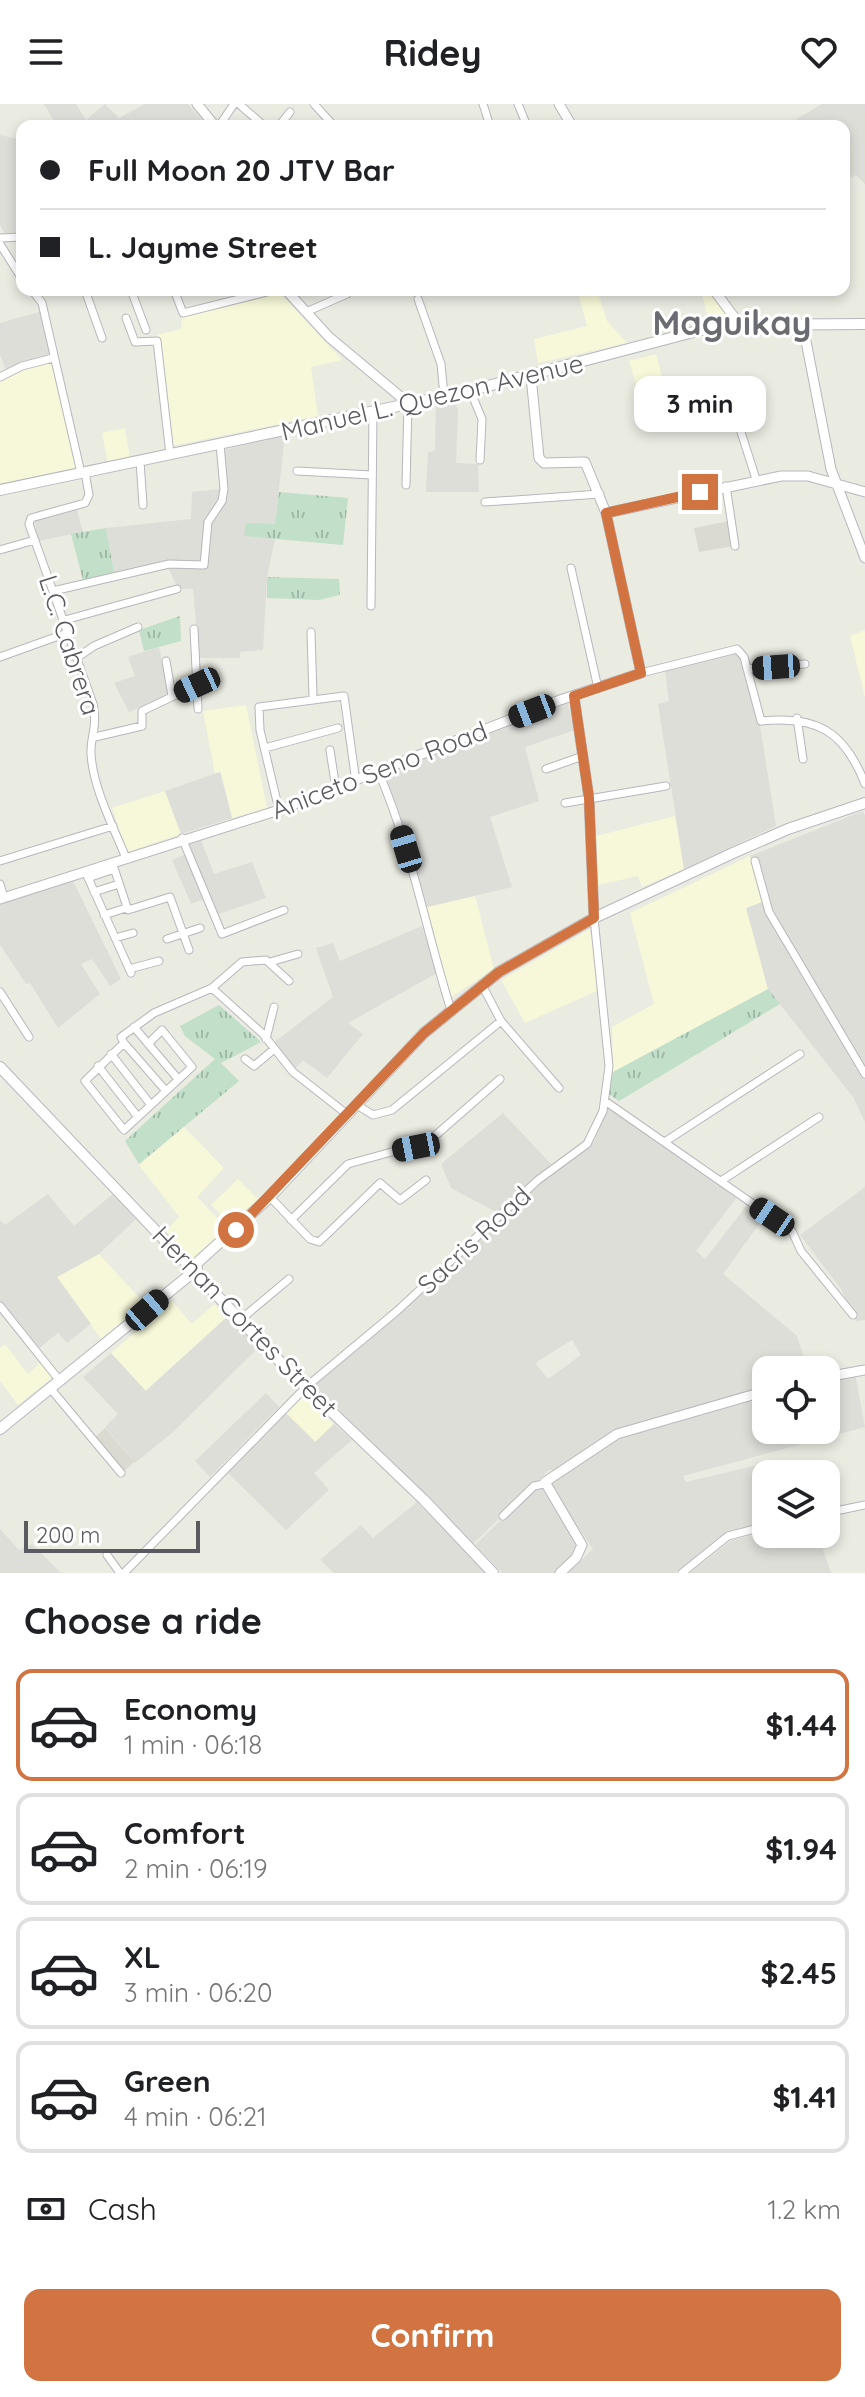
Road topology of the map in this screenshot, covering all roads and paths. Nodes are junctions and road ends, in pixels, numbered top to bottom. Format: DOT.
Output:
graph roads {
  1 [pos="197,104"];
  2 [pos="236,104"];
  3 [pos="314,104"];
  4 [pos="290,112"];
  5 [pos="212,120"];
  6 [pos="222,120"];
  7 [pos="256,120"];
  8 [pos="284,120"];
  9 [pos="329,120"];
  10 [pos="0,244"];
  11 [pos="16,269"];
  12 [pos="37,296"];
  13 [pos="87,296"];
  14 [pos="133,296"];
  15 [pos="176,296"];
  16 [pos="251,296"];
  17 [pos="291,296"];
  18 [pos="342,296"];
  19 [pos="718,296"];
  20 [pos="418,299"];
  21 [pos="306,312"];
  22 [pos="126,318"];
  23 [pos="865,324"];
  24 [pos="740,325"];
  25 [pos="803,326"];
  26 [pos="146,330"];
  27 [pos="102,338"];
  28 [pos="53,358"];
  29 [pos="531,376"];
  30 [pos="0,377"];
  31 [pos="470,390"];
  32 [pos="444,396"];
  33 [pos="408,403"];
  34 [pos="373,411"];
  35 [pos="740,429"];
  36 [pos="220,444"];
  37 [pos="170,454"];
  38 [pos="480,460"];
  39 [pos="140,461"];
  40 [pos="297,471"];
  41 [pos="83,473"];
  42 [pos="372,475"];
  43 [pos="756,479"];
  44 [pos="836,484"];
  45 [pos="406,485"];
  46 [pos="726,486"];
  47 [pos="0,490"];
  48 [pos="865,492"];
  49 [pos="600,494"];
  50 [pos="485,502"];
  51 [pos="143,505"];
  52 [pos="606,513"];
  53 [pos="35,540"];
  54 [pos="735,546"];
  55 [pos="0,550"];
  56 [pos="865,558"];
  57 [pos="571,568"];
  58 [pos="177,589"];
  59 [pos="53,591"];
  60 [pos="371,606"];
  61 [pos="65,620"];
  62 [pos="138,627"];
  63 [pos="194,629"];
  64 [pos="70,632"];
  65 [pos="311,632"];
  66 [pos="0,657"];
  67 [pos="78,657"];
  68 [pos="166,661"];
  69 [pos="805,664"];
  70 [pos="747,669"];
  71 [pos="641,673"];
  72 [pos="197,685"];
  73 [pos="598,688"];
  74 [pos="172,696"];
  75 [pos="574,696"];
  76 [pos="313,697"];
  77 [pos="198,709"];
  78 [pos="797,718"];
  79 [pos="338,728"];
  80 [pos="95,737"];
  81 [pos="265,748"];
  82 [pos="330,750"];
  83 [pos="583,756"];
  84 [pos="803,759"];
  85 [pos="546,769"];
  86 [pos="379,773"];
  87 [pos="356,782"];
  88 [pos="865,784"];
  89 [pos="666,786"];
  90 [pos="336,789"];
  91 [pos="589,798"];
  92 [pos="565,803"];
  93 [pos="865,803"];
  94 [pos="279,810"];
  95 [pos="113,826"];
  96 [pos="182,838"];
  97 [pos="126,858"];
  98 [pos="0,861"];
  99 [pos="755,861"];
  100 [pos="113,866"];
  101 [pos="86,874"];
  102 [pos="0,884"];
  103 [pos="119,884"];
  104 [pos="94,892"];
  105 [pos="2,899"];
  106 [pos="126,908"];
  107 [pos="284,910"];
  108 [pos="104,915"];
  109 [pos="594,918"];
  110 [pos="200,928"];
  111 [pos="133,933"];
  112 [pos="183,934"];
  113 [pos="115,938"];
  114 [pos="167,939"];
  115 [pos="189,950"];
  116 [pos="298,954"];
  117 [pos="159,961"];
  118 [pos="270,962"];
  119 [pos="289,981"];
  120 [pos="482,985"];
  121 [pos="212,988"];
  122 [pos="0,992"];
  123 [pos="274,1007"];
  124 [pos="451,1010"];
  125 [pos="501,1021"];
  126 [pos="134,1027"];
  127 [pos="29,1037"];
  128 [pos="266,1039"];
  129 [pos="124,1043"];
  130 [pos="148,1044"];
  131 [pos="273,1050"];
  132 [pos="111,1054"];
  133 [pos="800,1054"];
  134 [pos="245,1059"];
  135 [pos="98,1066"];
  136 [pos="1,1069"];
  137 [pos="865,1074"];
  138 [pos="178,1079"];
  139 [pos="500,1079"];
  140 [pos="559,1088"];
  141 [pos="166,1091"];
  142 [pos="605,1101"];
  143 [pos="151,1105"];
  144 [pos="357,1105"];
  145 [pos="348,1115"];
  146 [pos="138,1117"];
  147 [pos="819,1117"];
  148 [pos="666,1141"];
  149 [pos="426,1180"];
  150 [pos="721,1181"];
  151 [pos="270,1197"];
  152 [pos="291,1220"];
  153 [pos="193,1271"];
  154 [pos="289,1279"];
  155 [pos="0,1306"];
  156 [pos="853,1315"];
  157 [pos="240,1320"];
  158 [pos="865,1370"];
  159 [pos="840,1374"];
  160 [pos="60,1381"];
  161 [pos="306,1387"];
  162 [pos="50,1388"];
  163 [pos="752,1395"];
  164 [pos="0,1429"];
  165 [pos="121,1473"];
  166 [pos="544,1484"];
  167 [pos="865,1505"];
  168 [pos="840,1510"];
  169 [pos="503,1516"];
  170 [pos="752,1530"];
  171 [pos="107,1555"];
  172 [pos="127,1572"];
  173 [pos="493,1573"];
  174 [pos="560,1573"];
  175 [pos="682,1573"];
  1 -- 5 [label="street"];
  2 -- 6 [label="street"];
  2 -- 7 [label="street"];
  3 -- 9 [label="street"];
  4 -- 8 [label="street"];
  10 -- 11 [label="street"];
  12 -- 28 [label="street"];
  13 -- 27 [label="street"];
  14 -- 26 [label="street"];
  15 -- 16 [label="street"];
  17 -- 21 [label="street"];
  18 -- 21 [label="street"];
  19 -- 24 [label="street"];
  20 -- 32 [label="street"];
  21 -- 33 [label="street"];
  22 -- 37 [label="street"];
  23 -- 25 [label="main road, Manuel L. Quezon Avenue"];
  24 -- 25 [label="main road, Manuel L. Quezon Avenue"];
  24 -- 29 [label="main road, Manuel L. Quezon Avenue"];
  25 -- 44 [label="street"];
  28 -- 30 [label="street"];
  28 -- 41 [label="street"];
  29 -- 31 [label="main road, Manuel L. Quezon Avenue"];
  29 -- 49 [label="street"];
  31 -- 32 [label="main road, Manuel L. Quezon Avenue"];
  31 -- 38 [label="street"];
  32 -- 33 [label="main road, Manuel L. Quezon Avenue"];
  33 -- 34 [label="main road, Manuel L. Quezon Avenue"];
  33 -- 45 [label="street"];
  34 -- 36 [label="main road, Manuel L. Quezon Avenue"];
  34 -- 42 [label="street"];
  35 -- 43 [label="street"];
  36 -- 37 [label="main road, Manuel L. Quezon Avenue"];
  36 -- 59 [label="street"];
  37 -- 39 [label="main road, Manuel L. Quezon Avenue"];
  39 -- 41 [label="main road, Manuel L. Quezon Avenue"];
  39 -- 51 [label="street"];
  40 -- 42 [label="street"];
  41 -- 47 [label="main road, Manuel L. Quezon Avenue"];
  41 -- 53 [label="street, L.C. Cabrera"];
  42 -- 60 [label="street"];
  43 -- 44 [label="street"];
  43 -- 46 [label="street"];
  44 -- 48 [label="street"];
  44 -- 56 [label="street"];
  46 -- 52 [label="street"];
  46 -- 54 [label="street"];
  49 -- 50 [label="street"];
  49 -- 52 [label="street"];
  52 -- 71 [label="street"];
  53 -- 55 [label="street"];
  53 -- 59 [label="street, L.C. Cabrera"];
  57 -- 73 [label="street"];
  58 -- 61 [label="street"];
  59 -- 61 [label="street, L.C. Cabrera"];
  61 -- 64 [label="street, L.C. Cabrera"];
  62 -- 67 [label="street"];
  63 -- 72 [label="street"];
  64 -- 66 [label="street"];
  64 -- 67 [label="street, L.C. Cabrera"];
  65 -- 76 [label="street"];
  67 -- 80 [label="street, L.C. Cabrera"];
  68 -- 74 [label="street"];
  69 -- 70 [label="street"];
  70 -- 71 [label="street, Aniceto Seno Road"];
  70 -- 78 [label="street"];
  71 -- 73 [label="street, Aniceto Seno Road"];
  72 -- 74 [label="street"];
  72 -- 77 [label="street"];
  73 -- 75 [label="street, Aniceto Seno Road"];
  74 -- 80 [label="street"];
  75 -- 83 [label="street"];
  75 -- 86 [label="street, Aniceto Seno Road"];
  76 -- 81 [label="street"];
  76 -- 87 [label="street"];
  78 -- 84 [label="street"];
  78 -- 88 [label="street"];
  79 -- 81 [label="street"];
  80 -- 95 [label="street, L.C. Cabrera"];
  81 -- 94 [label="street"];
  82 -- 90 [label="street"];
  83 -- 85 [label="street"];
  83 -- 91 [label="street"];
  86 -- 87 [label="street, Aniceto Seno Road"];
  86 -- 124 [label="street"];
  87 -- 90 [label="street, Aniceto Seno Road"];
  89 -- 91 [label="street"];
  90 -- 94 [label="street, Aniceto Seno Road"];
  91 -- 92 [label="street"];
  91 -- 109 [label="street"];
  93 -- 109 [label="main road"];
  94 -- 96 [label="street, Aniceto Seno Road"];
  95 -- 97 [label="street, L.C. Cabrera"];
  95 -- 98 [label="street"];
  96 -- 97 [label="street, Aniceto Seno Road"];
  96 -- 107 [label="street"];
  97 -- 100 [label="street, Aniceto Seno Road"];
  99 -- 137 [label="street"];
  100 -- 101 [label="street, Aniceto Seno Road"];
  100 -- 112 [label="street"];
  101 -- 104 [label="street"];
  101 -- 105 [label="street, Aniceto Seno Road"];
  102 -- 105 [label="street"];
  103 -- 104 [label="street"];
  104 -- 108 [label="street"];
  106 -- 108 [label="street"];
  108 -- 113 [label="street"];
  109 -- 120 [label="main road"];
  109 -- 142 [label="street, Sacris Road"];
  110 -- 112 [label="street"];
  111 -- 113 [label="street"];
  112 -- 114 [label="street"];
  112 -- 115 [label="street"];
  113 -- 117 [label="street"];
  116 -- 118 [label="street"];
  118 -- 119 [label="street"];
  118 -- 121 [label="street"];
  120 -- 124 [label="main road"];
  120 -- 125 [label="street"];
  121 -- 126 [label="street"];
  121 -- 128 [label="street"];
  122 -- 127 [label="street"];
  123 -- 128 [label="street"];
  124 -- 144 [label="main road"];
  125 -- 140 [label="street"];
  125 -- 144 [label="street"];
  126 -- 129 [label="street"];
  126 -- 130 [label="street"];
  128 -- 131 [label="street"];
  129 -- 132 [label="street"];
  129 -- 141 [label="street"];
  130 -- 138 [label="street"];
  130 -- 138 [label="street"];
  131 -- 134 [label="street"];
  131 -- 145 [label="street"];
  132 -- 135 [label="street"];
  132 -- 143 [label="street"];
  133 -- 148 [label="street"];
  135 -- 146 [label="street"];
  135 -- 146 [label="street"];
  136 -- 153 [label="main road, Hernan Cortes Street"];
  138 -- 141 [label="street"];
  139 -- 152 [label="street"];
  141 -- 143 [label="street"];
  142 -- 148 [label="street"];
  142 -- 161 [label="street, Sacris Road"];
  143 -- 146 [label="street"];
  144 -- 145 [label="main road"];
  145 -- 151 [label="main road"];
  147 -- 150 [label="street"];
  148 -- 150 [label="street"];
  149 -- 152 [label="street"];
  150 -- 156 [label="street"];
  151 -- 152 [label="street"];
  151 -- 153 [label="main road"];
  153 -- 157 [label="main road, Hernan Cortes Street"];
  153 -- 160 [label="main road"];
  154 -- 157 [label="street"];
  155 -- 160 [label="street"];
  157 -- 161 [label="main road, Hernan Cortes Street"];
  158 -- 159 [label="street"];
  160 -- 162 [label="main road"];
  161 -- 172 [label="street, Sacris Road"];
  161 -- 173 [label="main road, Hernan Cortes Street"];
  162 -- 164 [label="main road"];
  162 -- 165 [label="street"];
  163 -- 166 [label="street"];
  166 -- 169 [label="street"];
  166 -- 174 [label="street"];
  167 -- 168 [label="street"];
  170 -- 175 [label="street"];
  171 -- 172 [label="street"];
}
